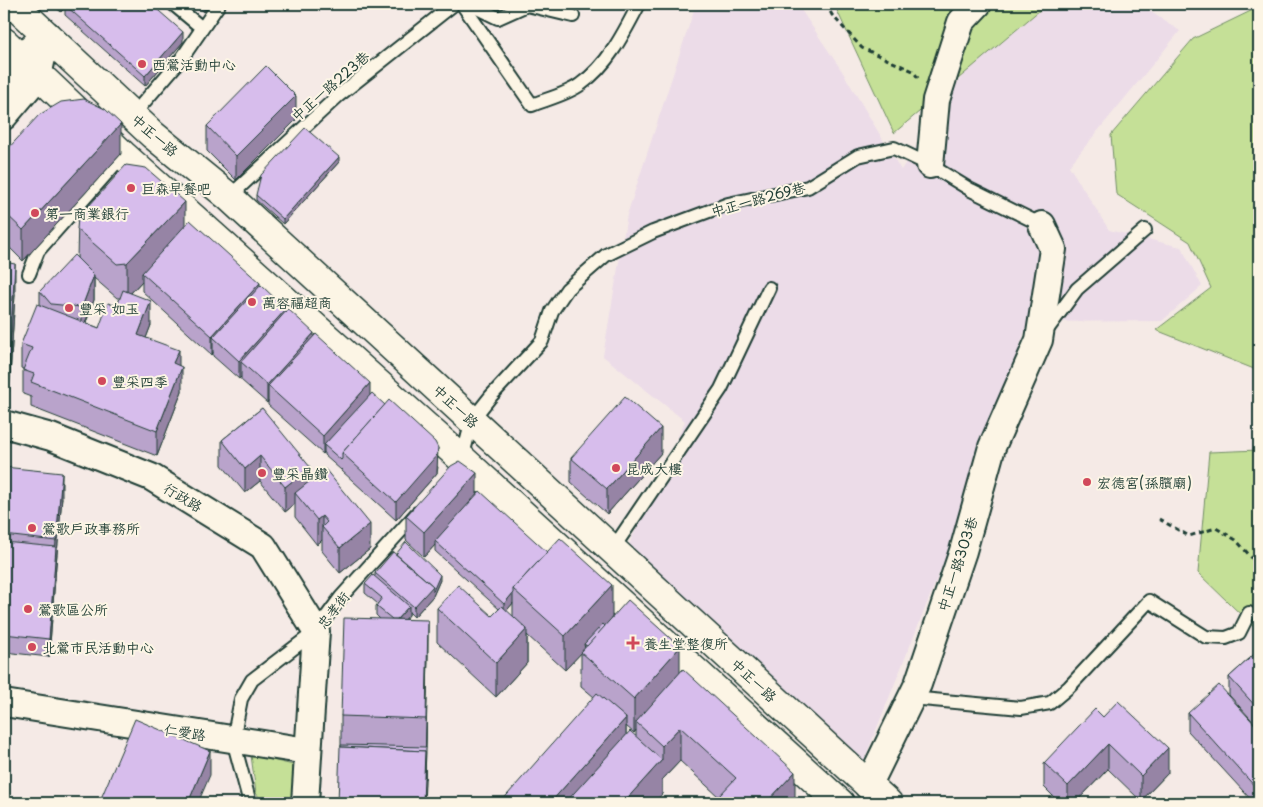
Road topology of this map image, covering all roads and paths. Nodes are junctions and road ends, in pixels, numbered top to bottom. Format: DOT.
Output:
graph roads {
  1 [pos="13,4"];
  2 [pos="173,4"];
  3 [pos="219,4"];
  4 [pos="454,4"];
  5 [pos="462,4"];
  6 [pos="469,4"];
  7 [pos="639,4"];
  8 [pos="826,4"];
  9 [pos="978,4"];
  10 [pos="573,16"];
  11 [pos="202,28"];
  12 [pos="47,35"];
  13 [pos="21,58"];
  14 [pos="4,80"];
  15 [pos="936,100"];
  16 [pos="4,116"];
  17 [pos="132,116"];
  18 [pos="123,155"];
  19 [pos="930,165"];
  20 [pos="229,197"];
  21 [pos="1042,225"];
  22 [pos="1145,230"];
  23 [pos="29,274"];
  24 [pos="769,288"];
  25 [pos="1039,340"];
  26 [pos="472,420"];
  27 [pos="4,424"];
  28 [pos="459,462"];
  29 [pos="426,502"];
  30 [pos="1159,519"];
  31 [pos="612,550"];
  32 [pos="1259,566"];
  33 [pos="1249,613"];
  34 [pos="316,631"];
  35 [pos="911,698"];
  36 [pos="4,704"];
  37 [pos="233,740"];
  38 [pos="307,752"];
  39 [pos="878,794"];
  40 [pos="250,803"];
  41 [pos="305,803"];
  42 [pos="840,803"];
  1 -- 12 [label="main road, 中正一路"];
  2 -- 11 [label="lane"];
  3 -- 11 [label="lane"];
  4 -- 20 [label="lane, 中正一路223巷"];
  5 -- 7 [label="lane"];
  6 -- 10 [label="lane"];
  8 -- 15 [label="path"];
  9 -- 15 [label="street"];
  11 -- 17 [label="lane"];
  12 -- 13 [label="main road"];
  12 -- 17 [label="main road, 中正一路"];
  13 -- 14 [label="main road"];
  13 -- 16 [label="street"];
  13 -- 18 [label="main road"];
  15 -- 19 [label="street"];
  17 -- 20 [label="main road, 中正一路"];
  18 -- 23 [label="lane"];
  18 -- 28 [label="main road"];
  19 -- 21 [label="lane, 中正一路269巷"];
  19 -- 26 [label="lane, 中正一路269巷"];
  20 -- 26 [label="main road, 中正一路"];
  21 -- 25 [label="street, 中正一路303巷"];
  22 -- 25 [label="lane, 中正一路303巷"];
  24 -- 31 [label="lane"];
  25 -- 35 [label="street, 中正一路303巷"];
  26 -- 28 [label="lane, 中正一路269巷"];
  26 -- 31 [label="main road, 中正一路"];
  27 -- 34 [label="street, 行政路"];
  28 -- 42 [label="main road"];
  29 -- 34 [label="lane, 忠孝街"];
  30 -- 32 [label="path"];
  31 -- 39 [label="main road, 中正一路"];
  33 -- 35 [label="lane"];
  34 -- 37 [label="lane"];
  34 -- 38 [label="street, 忠孝街"];
  35 -- 39 [label="street, 中正一路303巷"];
  36 -- 37 [label="street, 仁愛路"];
  37 -- 38 [label="street, 仁愛路"];
  37 -- 40 [label="lane"];
  38 -- 41 [label="street, 忠孝街"];
}
